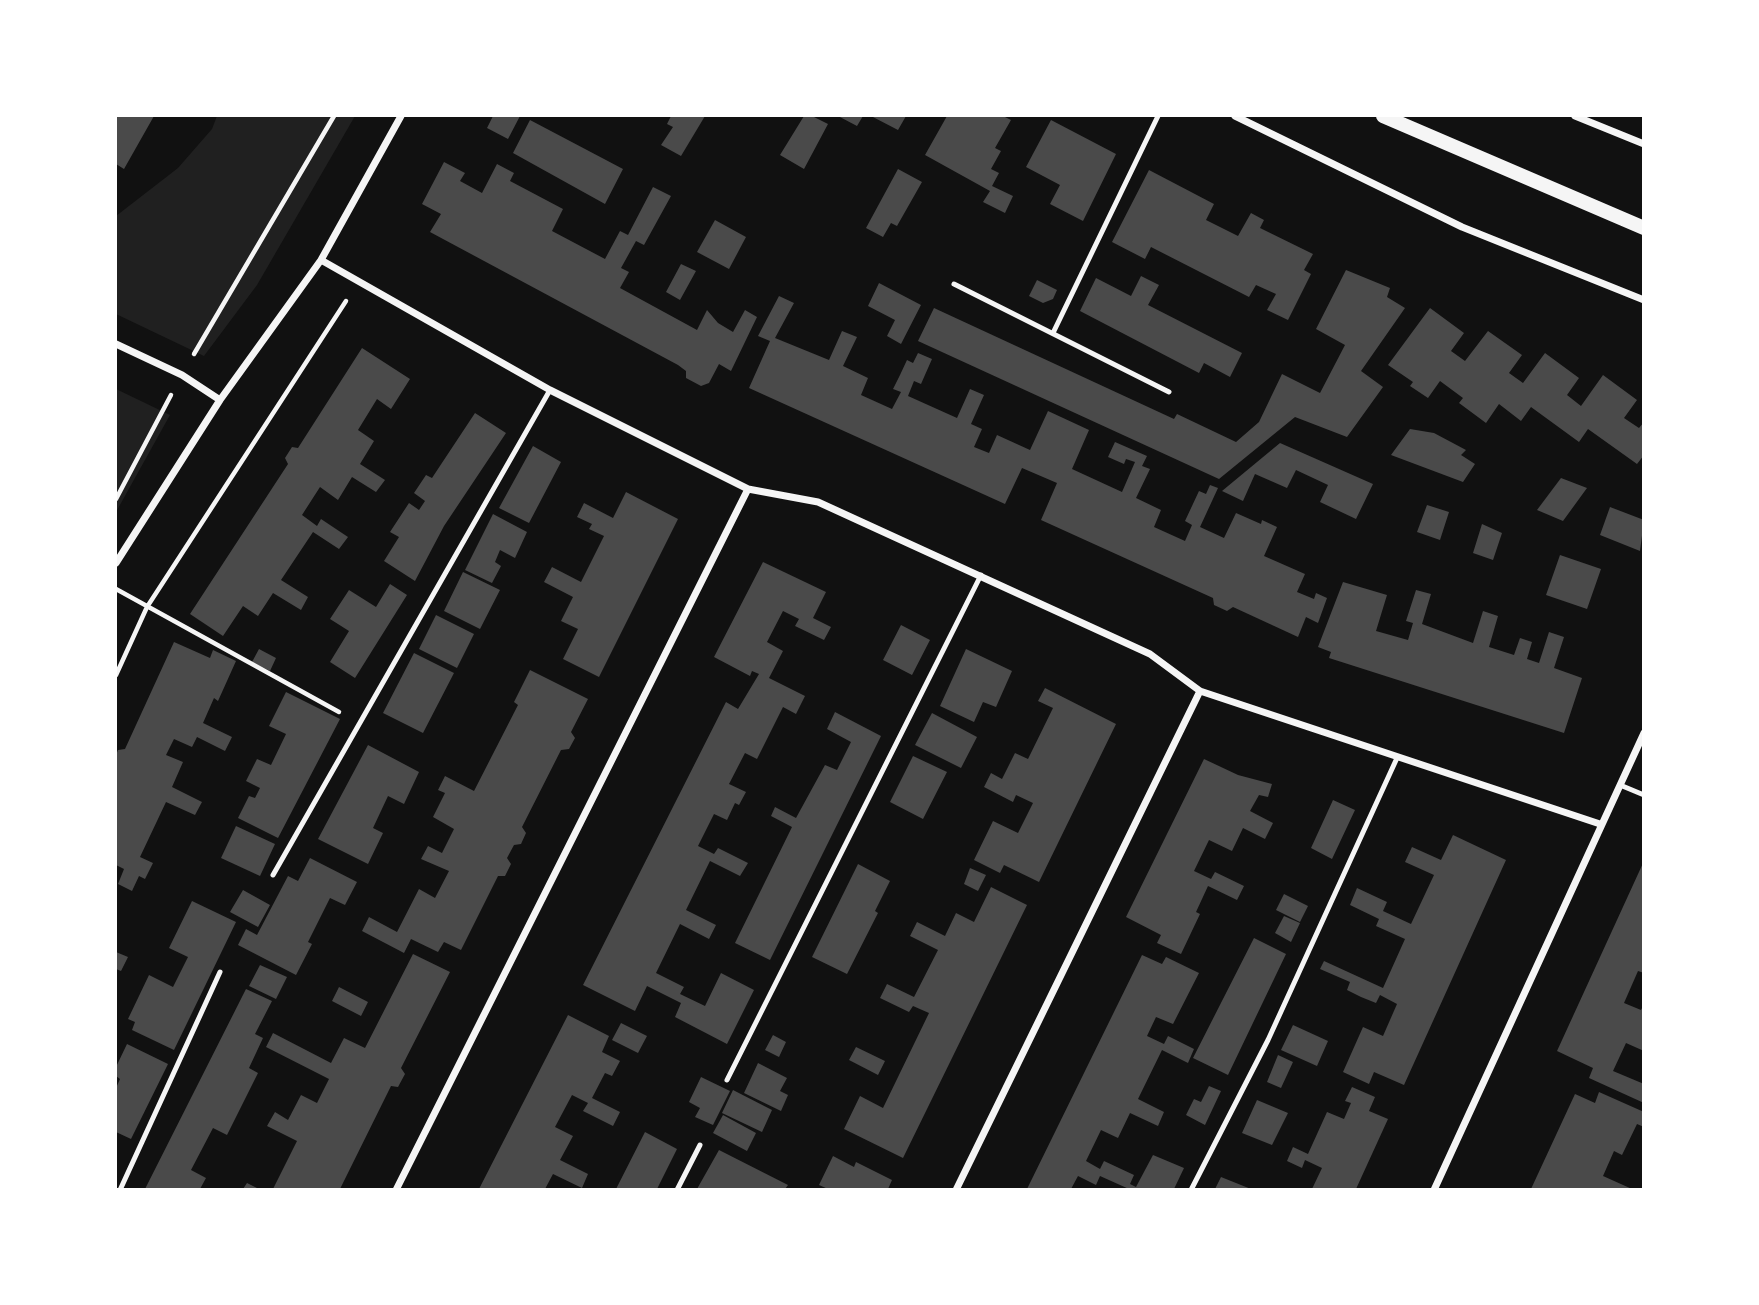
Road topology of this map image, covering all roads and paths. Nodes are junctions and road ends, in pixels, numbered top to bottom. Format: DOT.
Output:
graph roads {
  1 [pos="334,116"];
  2 [pos="401,116"];
  3 [pos="1158,116"];
  4 [pos="1235,116"];
  5 [pos="1383,116"];
  6 [pos="1575,116"];
  7 [pos="1643,144"];
  8 [pos="1643,229"];
  9 [pos="321,260"];
  10 [pos="359,282"];
  11 [pos="954,284"];
  12 [pos="1643,300"];
  13 [pos="1053,333"];
  14 [pos="116,344"];
  15 [pos="182,375"];
  16 [pos="550,390"];
  17 [pos="1170,392"];
  18 [pos="220,400"];
  19 [pos="748,489"];
  20 [pos="116,499"];
  21 [pos="116,563"];
  22 [pos="981,575"];
  23 [pos="116,589"];
  24 [pos="147,607"];
  25 [pos="116,675"];
  26 [pos="1200,691"];
  27 [pos="358,722"];
  28 [pos="1643,733"];
  29 [pos="1397,758"];
  30 [pos="1620,785"];
  31 [pos="1643,795"];
  32 [pos="1600,824"];
  33 [pos="273,875"];
  34 [pos="220,972"];
  35 [pos="727,1080"];
  36 [pos="700,1144"];
  37 [pos="120,1189"];
  38 [pos="396,1189"];
  39 [pos="677,1189"];
  40 [pos="956,1189"];
  41 [pos="1191,1189"];
  42 [pos="1434,1189"];
  1 -- 15 [label="path"];
  2 -- 9 [label="street"];
  3 -- 13 [label="lane"];
  4 -- 12 [label="street"];
  5 -- 8 [label="main road"];
  6 -- 7 [label="street"];
  9 -- 10 [label="street"];
  9 -- 18 [label="street"];
  10 -- 16 [label="street"];
  10 -- 24 [label="path"];
  11 -- 13 [label="lane"];
  13 -- 17 [label="lane"];
  14 -- 15 [label="street"];
  15 -- 18 [label="street"];
  15 -- 20 [label="path"];
  16 -- 19 [label="street"];
  16 -- 27 [label="lane"];
  18 -- 21 [label="street"];
  19 -- 22 [label="street"];
  19 -- 38 [label="street"];
  22 -- 26 [label="street"];
  22 -- 35 [label="lane"];
  23 -- 24 [label="path"];
  24 -- 25 [label="path"];
  24 -- 27 [label="path"];
  26 -- 29 [label="street"];
  26 -- 40 [label="street"];
  27 -- 33 [label="lane"];
  28 -- 30 [label="street"];
  29 -- 32 [label="street"];
  29 -- 41 [label="lane"];
  30 -- 31 [label="lane"];
  30 -- 32 [label="street"];
  32 -- 42 [label="street"];
  34 -- 37 [label="lane"];
  36 -- 39 [label="lane"];
}
